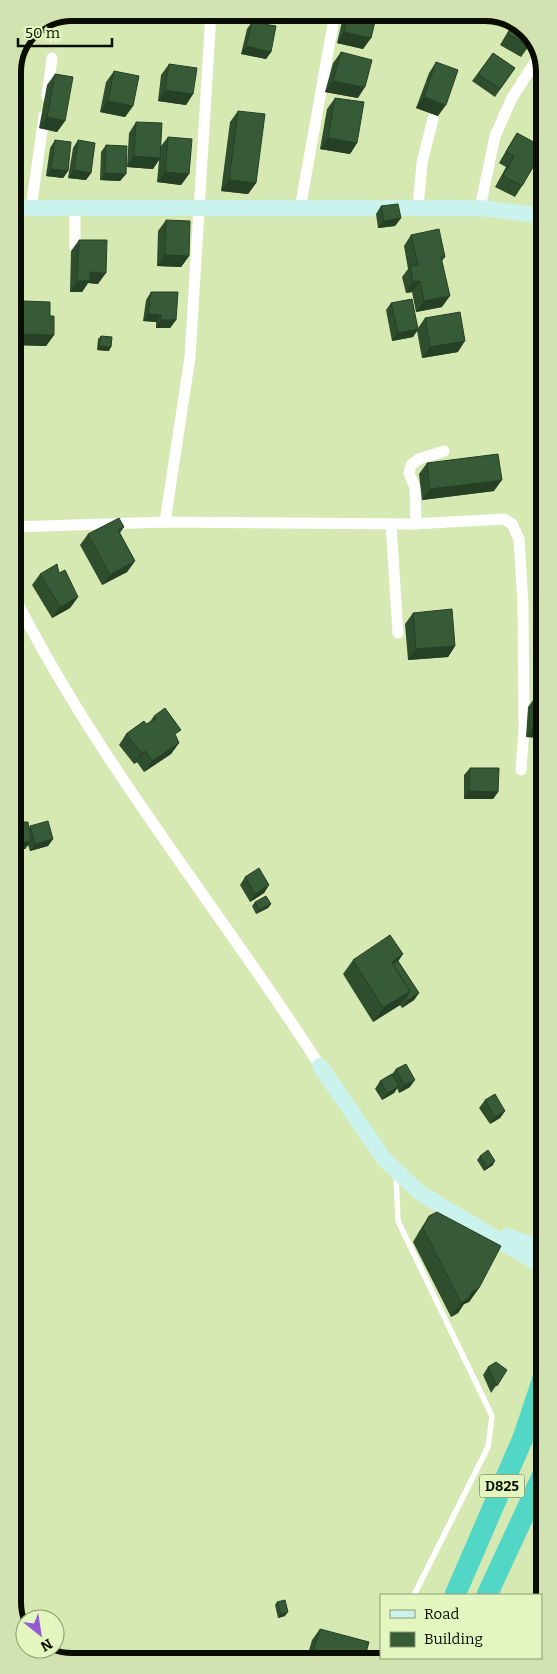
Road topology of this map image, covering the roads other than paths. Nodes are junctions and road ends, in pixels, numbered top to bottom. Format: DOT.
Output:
graph roads {
  1 [pos="210,21"];
  2 [pos="334,21"];
  3 [pos="52,58"];
  4 [pos="535,63"];
  5 [pos="433,119"];
  6 [pos="21,208"];
  7 [pos="31,208"];
  8 [pos="75,208"];
  9 [pos="418,208"];
  10 [pos="480,208"];
  11 [pos="197,209"];
  12 [pos="300,209"];
  13 [pos="536,215"];
  14 [pos="75,248"];
  15 [pos="21,310"];
  16 [pos="30,312"];
  17 [pos="444,451"];
  18 [pos="166,522"];
  19 [pos="391,524"];
  20 [pos="416,524"];
  21 [pos="21,527"];
  22 [pos="21,610"];
  23 [pos="398,633"];
  24 [pos="521,770"];
  25 [pos="320,1066"];
  26 [pos="396,1170"];
  27 [pos="474,1224"];
  28 [pos="536,1244"];
  29 [pos="536,1262"];
  30 [pos="536,1400"];
  31 [pos="536,1489"];
  32 [pos="415,1594"];
  33 [pos="455,1594"];
  34 [pos="486,1594"];
  1 -- 11 [label="street"];
  2 -- 12 [label="street"];
  3 -- 7 [label="street"];
  4 -- 10 [label="street"];
  5 -- 9 [label="street"];
  6 -- 7 [label="street"];
  7 -- 8 [label="street"];
  8 -- 11 [label="street"];
  8 -- 14 [label="street"];
  9 -- 10 [label="street"];
  9 -- 12 [label="street"];
  10 -- 13 [label="street"];
  11 -- 12 [label="street"];
  11 -- 18 [label="street"];
  15 -- 16 [label="street"];
  17 -- 20 [label="street"];
  18 -- 19 [label="street"];
  18 -- 21 [label="street"];
  19 -- 20 [label="street"];
  19 -- 23 [label="street"];
  20 -- 24 [label="street"];
  22 -- 25 [label="street"];
  25 -- 26 [label="street"];
  26 -- 27 [label="street"];
  26 -- 32 [label="lane"];
  27 -- 28 [label="street"];
  27 -- 29 [label="street"];
  30 -- 33 [label="highway, D825"];
  31 -- 34 [label="highway, D825"];
}
